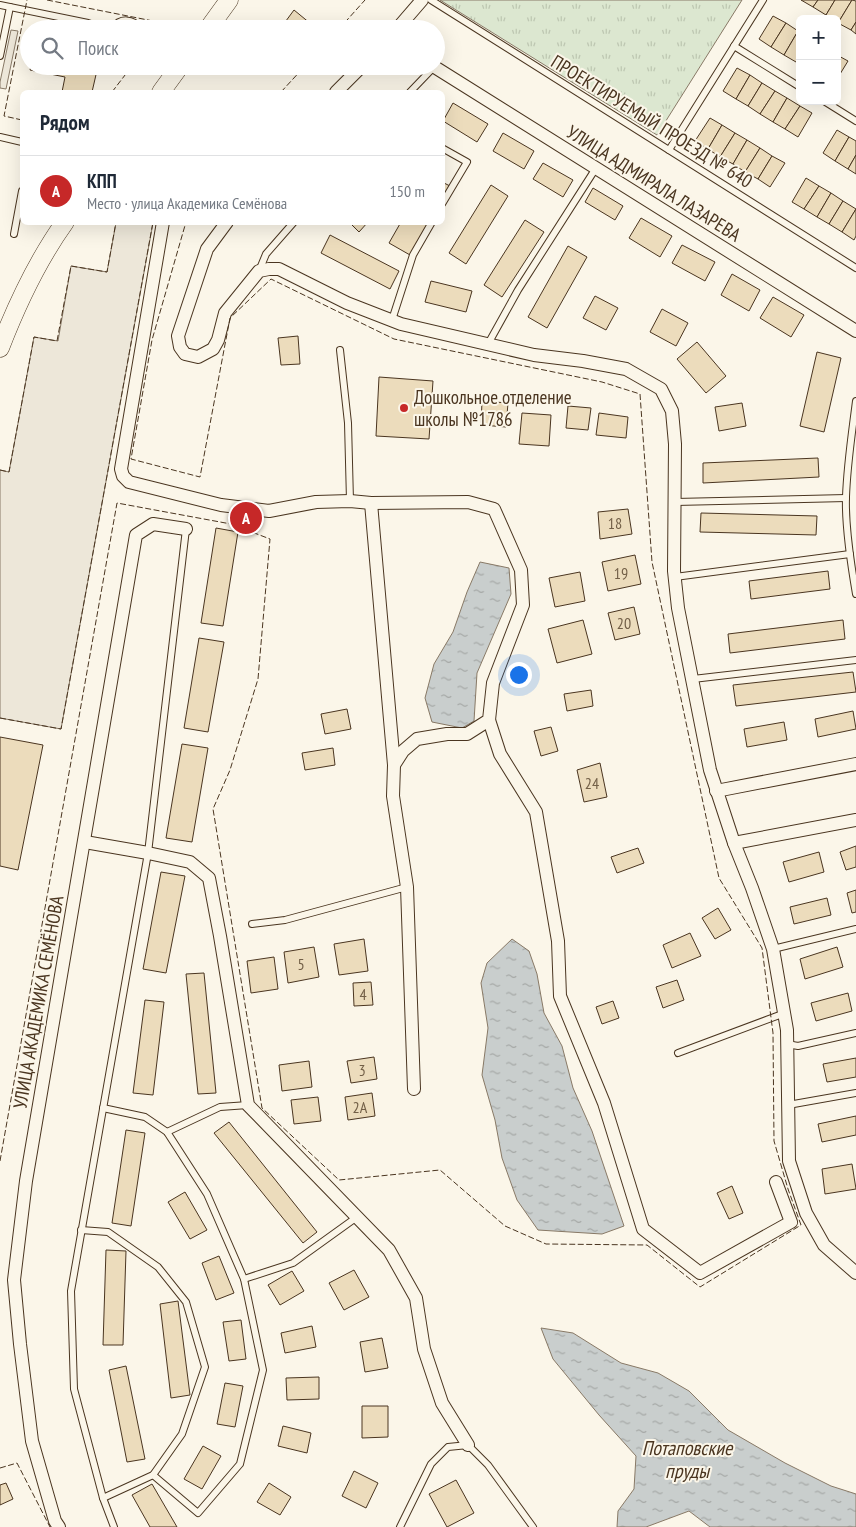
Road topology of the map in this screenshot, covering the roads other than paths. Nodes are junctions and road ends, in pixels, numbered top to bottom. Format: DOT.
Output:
graph roads {
  1 [pos="229,0"];
  2 [pos="422,0"];
  3 [pos="431,0"];
  4 [pos="763,0"];
  5 [pos="0,5"];
  6 [pos="10,8"];
  7 [pos="73,20"];
  8 [pos="215,20"];
  9 [pos="405,20"];
  10 [pos="734,46"];
  11 [pos="0,56"];
  12 [pos="445,74"];
  13 [pos="173,75"];
  14 [pos="353,75"];
  15 [pos="426,75"];
  16 [pos="796,85"];
  17 [pos="162,90"];
  18 [pos="338,90"];
  19 [pos="412,90"];
  20 [pos="830,105"];
  21 [pos="856,121"];
  22 [pos="0,137"];
  23 [pos="20,142"];
  24 [pos="445,150"];
  25 [pos="669,150"];
  26 [pos="596,168"];
  27 [pos="445,199"];
  28 [pos="20,202"];
  29 [pos="63,225"];
  30 [pos="162,225"];
  31 [pos="225,225"];
  32 [pos="291,225"];
  33 [pos="430,225"];
  34 [pos="14,234"];
  35 [pos="856,268"];
  36 [pos="264,270"];
  37 [pos="392,320"];
  38 [pos="856,331"];
  39 [pos="488,344"];
  40 [pos="0,348"];
  41 [pos="340,350"];
  42 [pos="856,401"];
  43 [pos="846,498"];
  44 [pos="350,500"];
  45 [pos="675,502"];
  46 [pos="371,503"];
  47 [pos="186,529"];
  48 [pos="850,554"];
  49 [pos="675,576"];
  50 [pos="856,594"];
  51 [pos="856,660"];
  52 [pos="693,679"];
  53 [pos="489,720"];
  54 [pos="856,764"];
  55 [pos="394,765"];
  56 [pos="716,791"];
  57 [pos="856,820"];
  58 [pos="85,842"];
  59 [pos="734,843"];
  60 [pos="148,853"];
  61 [pos="407,887"];
  62 [pos="252,924"];
  63 [pos="856,929"];
  64 [pos="773,949"];
  65 [pos="785,1013"];
  66 [pos="856,1033"];
  67 [pos="788,1044"];
  68 [pos="678,1053"];
  69 [pos="414,1089"];
  70 [pos="856,1093"];
  71 [pos="248,1105"];
  72 [pos="788,1105"];
  73 [pos="103,1108"];
  74 [pos="167,1132"];
  75 [pos="776,1182"];
  76 [pos="357,1217"];
  77 [pos="81,1230"];
  78 [pos="856,1274"];
  79 [pos="244,1280"];
  80 [pos="468,1445"];
  81 [pos="153,1475"];
  82 [pos="102,1498"];
  83 [pos="59,1527"];
  84 [pos="114,1527"];
  85 [pos="400,1527"];
  86 [pos="533,1527"];
  1 -- 8 [label="main road"];
  2 -- 9 [label="street"];
  3 -- 25 [label="lane, ПРОЕКТИРУЕМЫЙ ПРОЕЗД № 640"];
  4 -- 10 [label="lane"];
  5 -- 6 [label="lane"];
  6 -- 7 [label="lane"];
  6 -- 11 [label="lane"];
  10 -- 16 [label="lane"];
  10 -- 25 [label="lane"];
  12 -- 26 [label="street, УЛИЦА АДМИРАЛА ЛАЗАРЕВА"];
  13 -- 17 [label="main road"];
  14 -- 18 [label="street"];
  15 -- 19 [label="lane"];
  20 -- 21 [label="lane"];
  22 -- 23 [label="lane"];
  24 -- 27 [label="lane"];
  25 -- 35 [label="lane, ПРОЕКТИРУЕМЫЙ ПРОЕЗД № 640"];
  26 -- 38 [label="street, УЛИЦА АДМИРАЛА ЛАЗАРЕВА"];
  26 -- 39 [label="lane"];
  28 -- 34 [label="lane"];
  29 -- 40 [label="main road"];
  30 -- 44 [label="street"];
  31 -- 36 [label="street"];
  32 -- 36 [label="lane"];
  33 -- 37 [label="lane"];
  36 -- 37 [label="street"];
  37 -- 39 [label="street"];
  39 -- 45 [label="street"];
  41 -- 44 [label="lane"];
  42 -- 43 [label="lane"];
  43 -- 45 [label="lane"];
  43 -- 48 [label="lane"];
  44 -- 46 [label="street"];
  45 -- 49 [label="street"];
  46 -- 53 [label="street"];
  46 -- 55 [label="street"];
  47 -- 58 [label="street, УЛИЦА АКАДЕМИКА СЕМЁНОВА"];
  47 -- 60 [label="lane"];
  48 -- 49 [label="lane"];
  48 -- 50 [label="lane"];
  49 -- 52 [label="street"];
  51 -- 52 [label="lane"];
  52 -- 56 [label="street"];
  53 -- 55 [label="street"];
  53 -- 75 [label="street"];
  54 -- 56 [label="street"];
  55 -- 61 [label="street"];
  56 -- 59 [label="street"];
  57 -- 59 [label="street"];
  58 -- 60 [label="street"];
  58 -- 83 [label="street, УЛИЦА АКАДЕМИКА СЕМЁНОВА"];
  59 -- 64 [label="street"];
  60 -- 71 [label="street"];
  60 -- 73 [label="lane"];
  61 -- 62 [label="lane"];
  61 -- 69 [label="street"];
  63 -- 64 [label="lane"];
  64 -- 65 [label="street"];
  65 -- 67 [label="street"];
  65 -- 68 [label="lane"];
  66 -- 67 [label="lane"];
  67 -- 72 [label="street"];
  70 -- 72 [label="lane"];
  71 -- 74 [label="lane"];
  71 -- 76 [label="street"];
  72 -- 78 [label="street"];
  73 -- 74 [label="lane"];
  73 -- 77 [label="lane"];
  74 -- 79 [label="lane"];
  76 -- 79 [label="lane"];
  76 -- 80 [label="street"];
  77 -- 81 [label="lane"];
  77 -- 82 [label="lane"];
  79 -- 81 [label="lane"];
  80 -- 85 [label="lane"];
  80 -- 86 [label="lane"];
  81 -- 82 [label="lane"];
  82 -- 84 [label="lane"];
}
